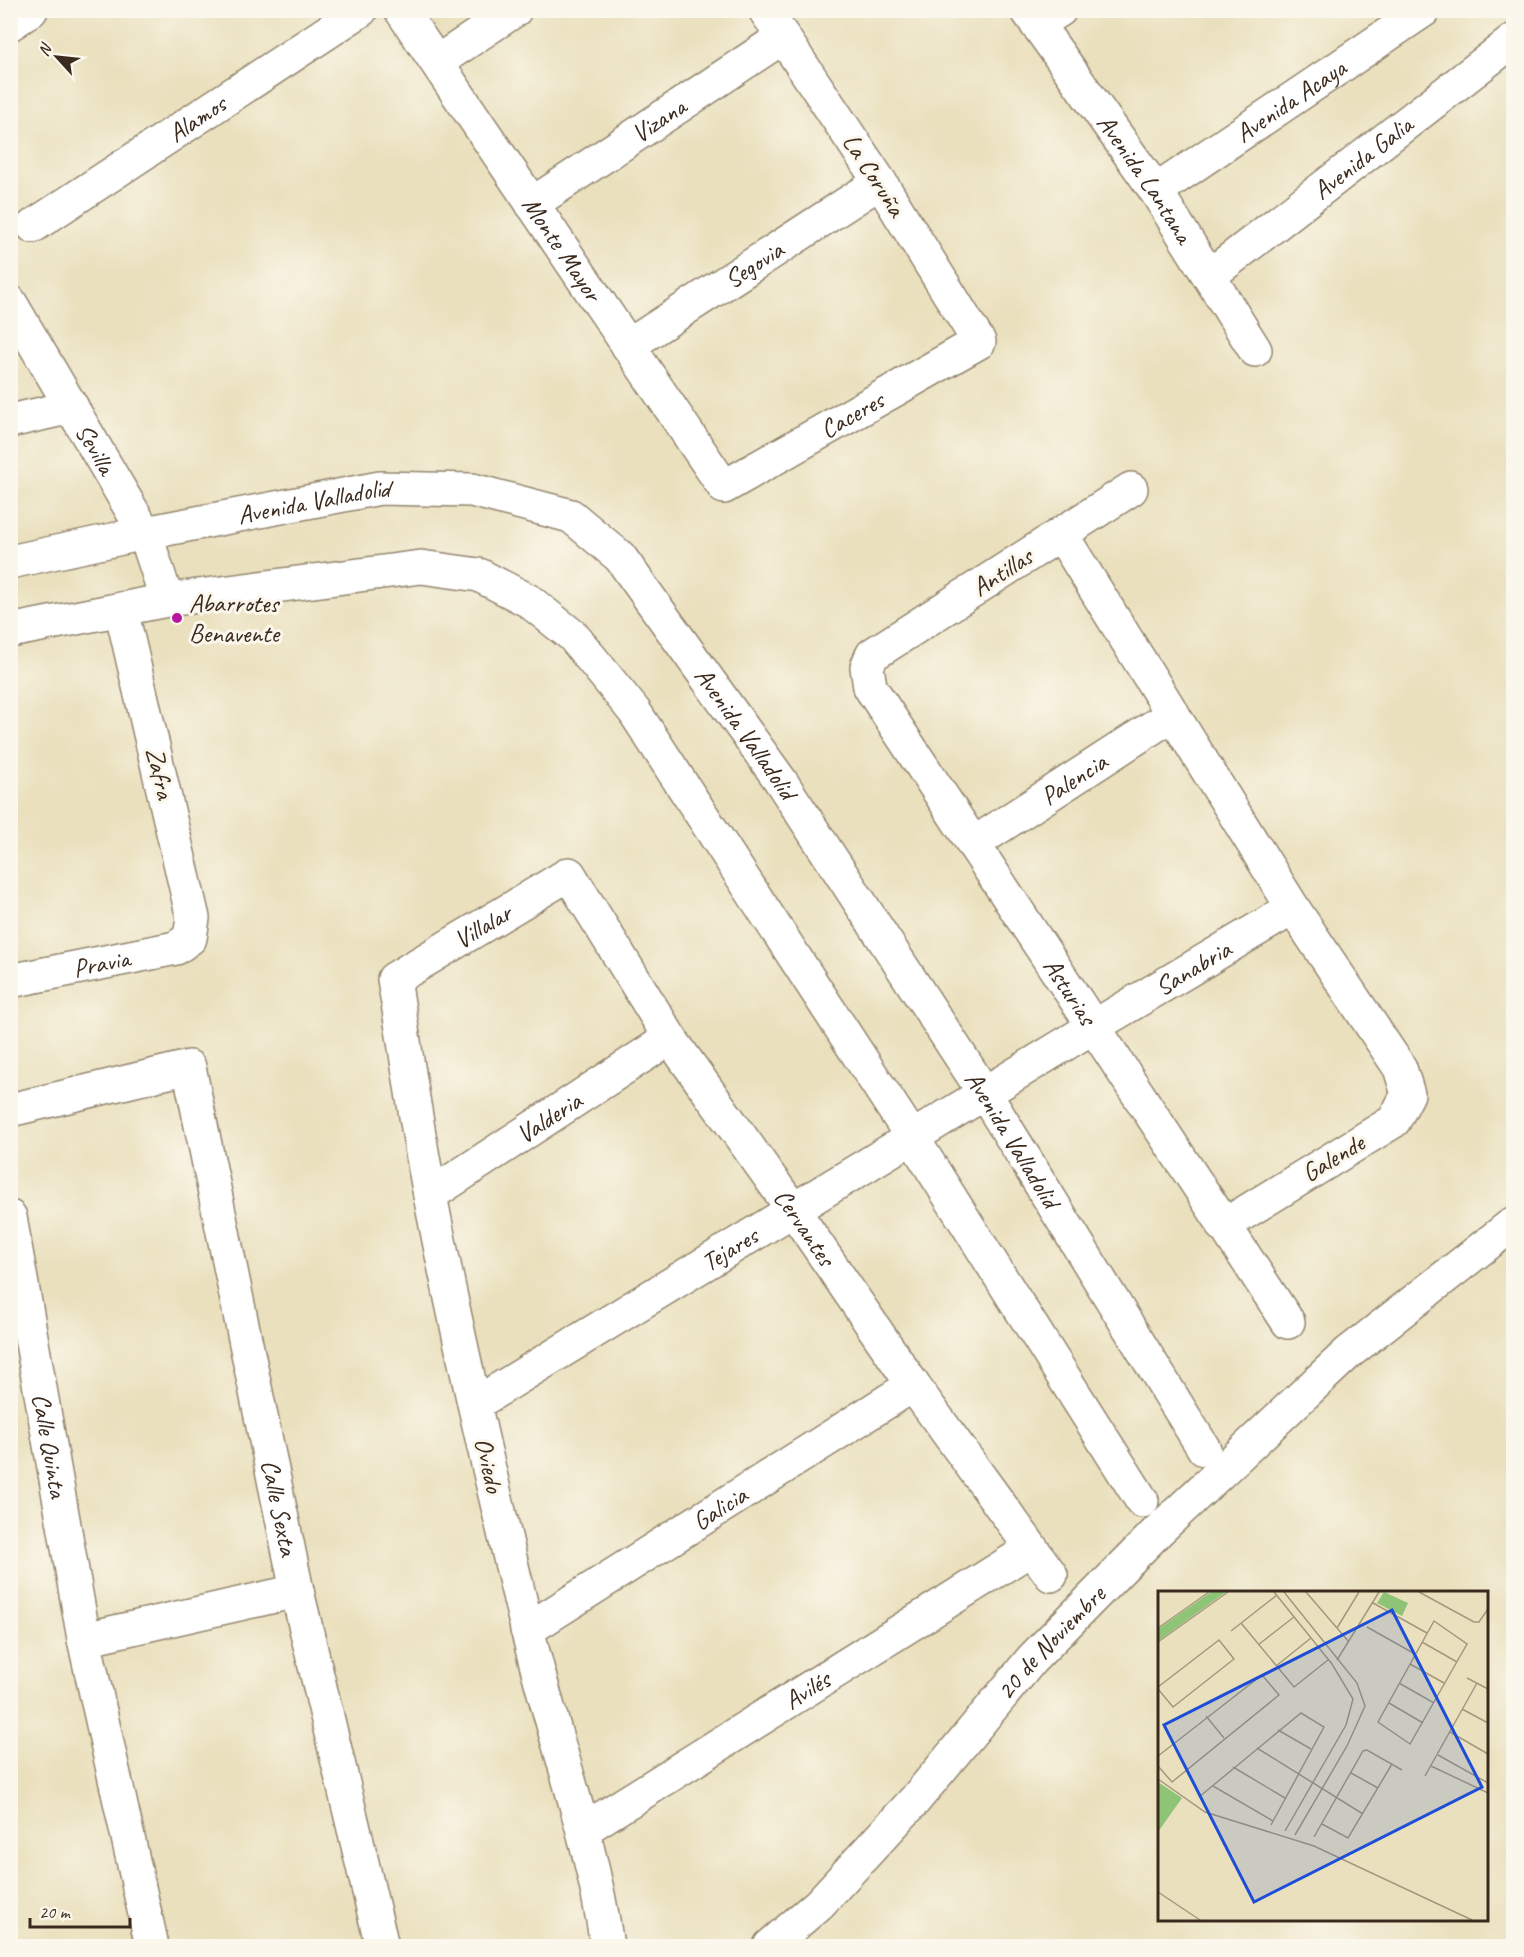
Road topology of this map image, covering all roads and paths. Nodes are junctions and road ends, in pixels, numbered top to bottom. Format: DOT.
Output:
graph roads {
  1 [pos="31,10"];
  2 [pos="361,10"];
  3 [pos="401,10"];
  4 [pos="515,10"];
  5 [pos="765,10"];
  6 [pos="1424,10"];
  7 [pos="1041,16"];
  8 [pos="10,24"];
  9 [pos="783,37"];
  10 [pos="1514,39"];
  11 [pos="436,62"];
  12 [pos="880,182"];
  13 [pos="1156,191"];
  14 [pos="532,204"];
  15 [pos="33,226"];
  16 [pos="1209,276"];
  17 [pos="10,302"];
  18 [pos="979,342"];
  19 [pos="628,346"];
  20 [pos="1255,350"];
  21 [pos="72,407"];
  22 [pos="10,421"];
  23 [pos="724,487"];
  24 [pos="1131,489"];
  25 [pos="146,532"];
  26 [pos="1061,534"];
  27 [pos="10,562"];
  28 [pos="167,600"];
  29 [pos="121,609"];
  30 [pos="10,631"];
  31 [pos="872,656"];
  32 [pos="1173,714"];
  33 [pos="973,844"];
  34 [pos="568,874"];
  35 [pos="1293,908"];
  36 [pos="190,938"];
  37 [pos="394,979"];
  38 [pos="10,981"];
  39 [pos="1093,1027"];
  40 [pos="670,1038"];
  41 [pos="985,1094"];
  42 [pos="10,1110"];
  43 [pos="912,1137"];
  44 [pos="430,1195"];
  45 [pos="794,1211"];
  46 [pos="10,1217"];
  47 [pos="1514,1223"];
  48 [pos="1223,1226"];
  49 [pos="1288,1322"];
  50 [pos="913,1385"];
  51 [pos="475,1404"];
  52 [pos="1204,1449"];
  53 [pos="1142,1501"];
  54 [pos="1031,1548"];
  55 [pos="1051,1575"];
  56 [pos="297,1591"];
  57 [pos="527,1630"];
  58 [pos="84,1639"];
  59 [pos="583,1830"];
  60 [pos="152,1947"];
  61 [pos="382,1947"];
  62 [pos="607,1947"];
  63 [pos="770,1947"];
  1 -- 8 [label="street"];
  2 -- 15 [label="street, Alamos"];
  3 -- 11 [label="street, Monte Mayor"];
  4 -- 11 [label="street"];
  5 -- 9 [label="street, La Coruña"];
  6 -- 13 [label="street, Avenida Acaya"];
  7 -- 13 [label="street, Avenida Lantana"];
  9 -- 12 [label="street, La Coruña"];
  9 -- 14 [label="street, Vizana"];
  10 -- 16 [label="street, Avenida Galia"];
  11 -- 14 [label="street, Monte Mayor"];
  12 -- 18 [label="street, La Coruña"];
  12 -- 19 [label="street, Segovia"];
  13 -- 16 [label="street, Avenida Lantana"];
  14 -- 19 [label="street, Monte Mayor"];
  16 -- 20 [label="street, Avenida Lantana"];
  17 -- 21 [label="street, Sevilla"];
  18 -- 23 [label="street, Caceres"];
  19 -- 23 [label="street, Monte Mayor"];
  21 -- 22 [label="street"];
  21 -- 25 [label="street, Sevilla"];
  24 -- 26 [label="street, Antillas"];
  25 -- 27 [label="street, Avenida Valladolid"];
  25 -- 28 [label="street, Sevilla"];
  25 -- 41 [label="street, Avenida Valladolid"];
  26 -- 31 [label="street, Antillas"];
  26 -- 32 [label="street"];
  28 -- 29 [label="street"];
  28 -- 43 [label="street"];
  29 -- 30 [label="street"];
  29 -- 36 [label="street, Zafra"];
  31 -- 33 [label="street, Asturias"];
  32 -- 33 [label="street, Palencia"];
  32 -- 35 [label="street"];
  33 -- 39 [label="street, Asturias"];
  34 -- 37 [label="street, Villalar"];
  34 -- 40 [label="street, Cervantes"];
  35 -- 39 [label="street, Sanabria"];
  35 -- 48 [label="street, Galende"];
  36 -- 38 [label="street, Pravia"];
  37 -- 44 [label="street, Oviedo"];
  39 -- 41 [label="street, Sanabria"];
  39 -- 48 [label="street, Asturias"];
  40 -- 44 [label="street, Valderia"];
  40 -- 45 [label="street, Cervantes"];
  41 -- 43 [label="street, Tejares"];
  41 -- 52 [label="street, Avenida Valladolid"];
  42 -- 56 [label="street, Calle Sexta"];
  43 -- 45 [label="street, Tejares"];
  43 -- 53 [label="street"];
  44 -- 51 [label="street, Oviedo"];
  45 -- 50 [label="street, Cervantes"];
  45 -- 51 [label="street, Tejares"];
  46 -- 58 [label="street, Calle Quinta"];
  47 -- 63 [label="street, 20 de Noviembre"];
  48 -- 49 [label="street, Asturias"];
  50 -- 54 [label="street, Cervantes"];
  50 -- 57 [label="street, Galicia"];
  51 -- 57 [label="street, Oviedo"];
  54 -- 55 [label="street, Cervantes"];
  54 -- 59 [label="street, Avilés"];
  56 -- 58 [label="street"];
  56 -- 61 [label="street, Calle Sexta"];
  57 -- 59 [label="street, Oviedo"];
  58 -- 60 [label="street, Calle Quinta"];
  59 -- 62 [label="street, Oviedo"];
}
